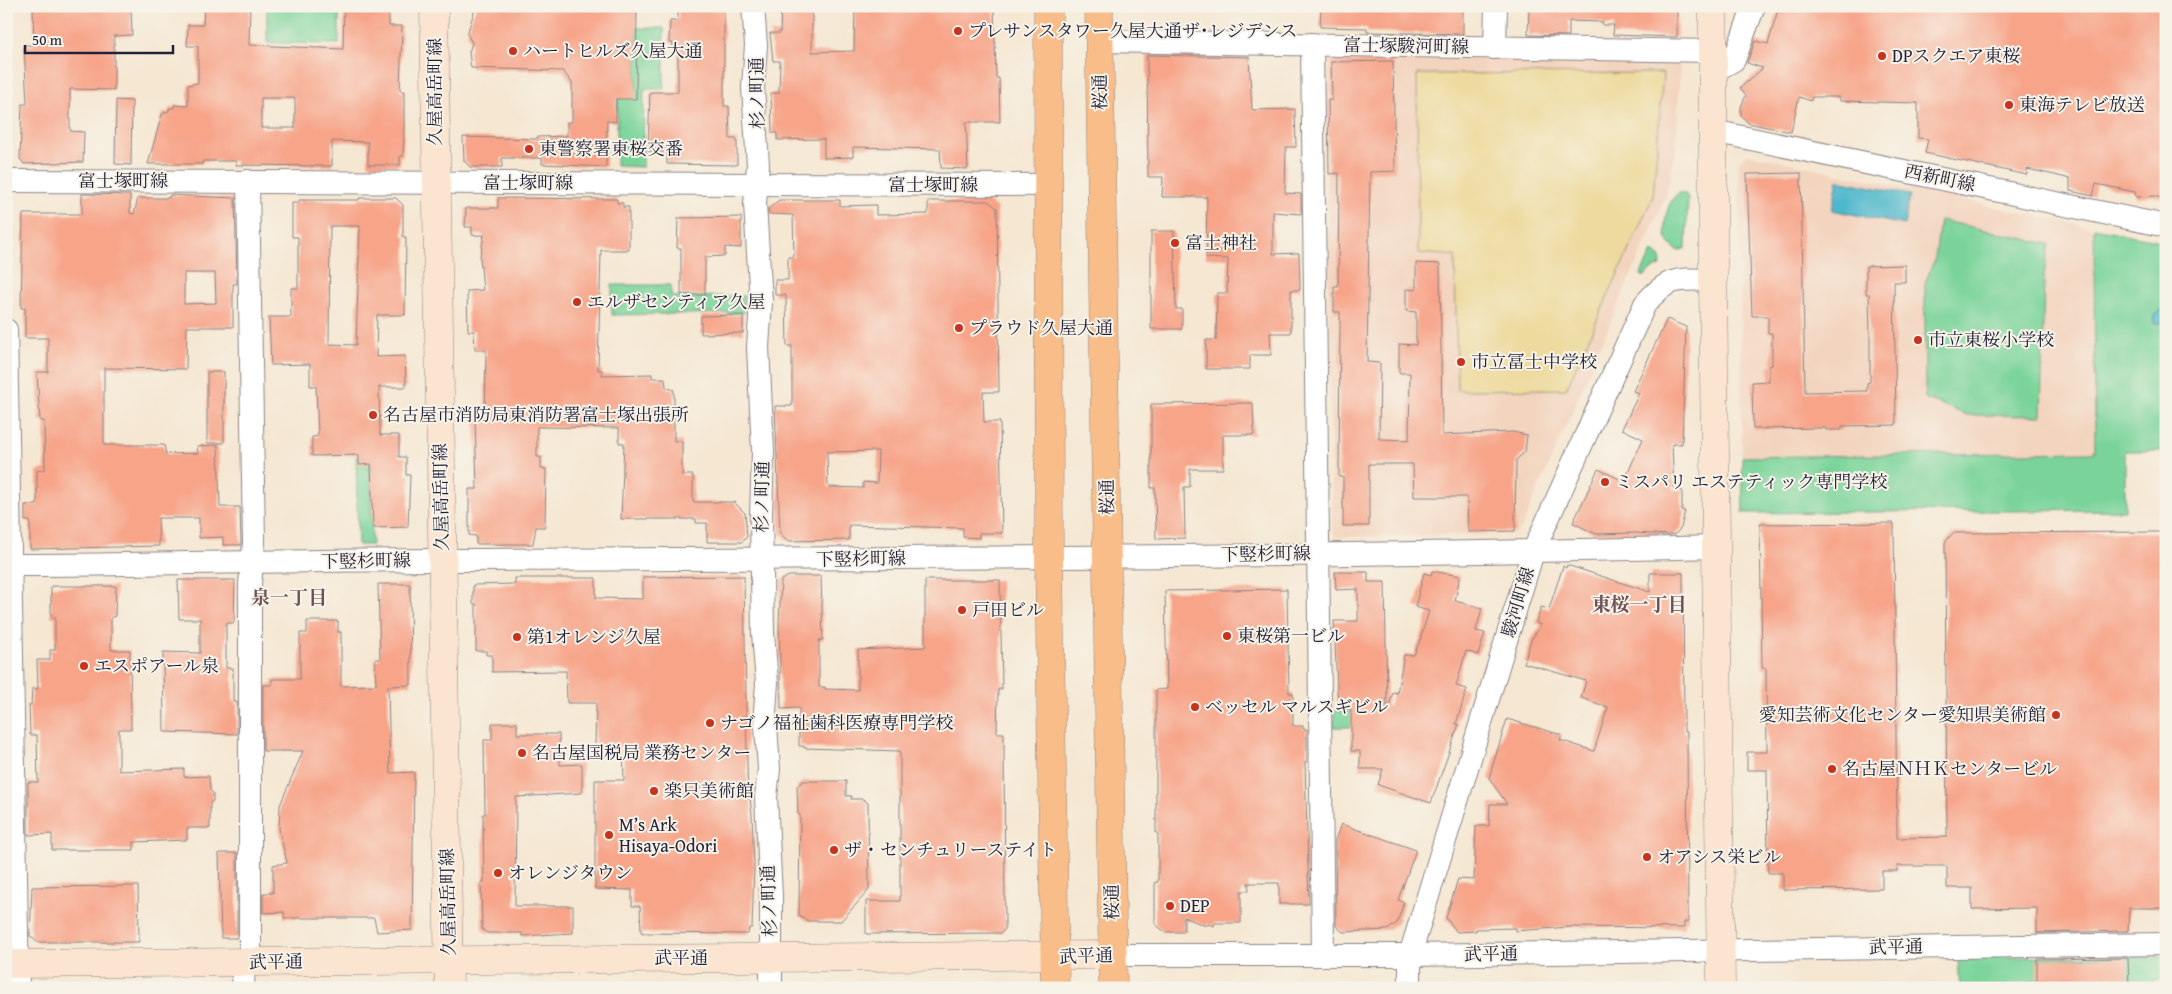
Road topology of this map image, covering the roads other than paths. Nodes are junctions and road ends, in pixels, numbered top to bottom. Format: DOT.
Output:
graph roads {
  1 [pos="434,6"];
  2 [pos="753,6"];
  3 [pos="1048,6"];
  4 [pos="1099,6"];
  5 [pos="1496,6"];
  6 [pos="1713,6"];
  7 [pos="1754,6"];
  8 [pos="1100,41"];
  9 [pos="1312,44"];
  10 [pos="1494,48"];
  11 [pos="1714,61"];
  12 [pos="1713,131"];
  13 [pos="6,181"];
  14 [pos="248,181"];
  15 [pos="435,182"];
  16 [pos="756,184"];
  17 [pos="1049,185"];
  18 [pos="2166,226"];
  19 [pos="1713,280"];
  20 [pos="6,330"];
  21 [pos="1715,547"];
  22 [pos="1533,552"];
  23 [pos="1316,553"];
  24 [pos="1108,556"];
  25 [pos="1049,557"];
  26 [pos="442,560"];
  27 [pos="762,560"];
  28 [pos="252,562"];
  29 [pos="8,565"];
  30 [pos="2166,944"];
  31 [pos="1720,950"];
  32 [pos="1323,953"];
  33 [pos="1113,955"];
  34 [pos="1410,955"];
  35 [pos="771,957"];
  36 [pos="1054,957"];
  37 [pos="449,960"];
  38 [pos="245,971"];
  39 [pos="14,972"];
  40 [pos="449,988"];
  41 [pos="771,988"];
  42 [pos="1054,988"];
  43 [pos="1113,988"];
  44 [pos="1410,988"];
  45 [pos="1721,988"];
  1 -- 15 [label="street, 久屋高岳町線"];
  2 -- 16 [label="street, 杉ノ町通"];
  3 -- 17 [label="highway"];
  4 -- 8 [label="highway, 桜通"];
  5 -- 10 [label="street"];
  6 -- 11 [label="street"];
  7 -- 11 [label="street"];
  8 -- 9 [label="street, 富士塚駿河町線"];
  8 -- 24 [label="highway, 桜通"];
  9 -- 10 [label="street, 富士塚駿河町線"];
  9 -- 23 [label="street"];
  10 -- 11 [label="street, 富士塚駿河町線"];
  11 -- 12 [label="street"];
  12 -- 18 [label="street, 西新町線"];
  12 -- 19 [label="street"];
  13 -- 14 [label="street, 富士塚町線"];
  14 -- 15 [label="street, 富士塚町線"];
  14 -- 28 [label="street"];
  15 -- 16 [label="street, 富士塚町線"];
  15 -- 26 [label="street, 久屋高岳町線"];
  16 -- 17 [label="street, 富士塚町線"];
  16 -- 27 [label="street, 杉ノ町通"];
  17 -- 25 [label="highway"];
  19 -- 21 [label="street"];
  19 -- 22 [label="street, 駿河町線"];
  20 -- 29 [label="street"];
  21 -- 22 [label="street, 下竪杉町線"];
  21 -- 31 [label="street"];
  22 -- 23 [label="street, 下竪杉町線"];
  22 -- 34 [label="street, 駿河町線"];
  23 -- 24 [label="street, 下竪杉町線"];
  23 -- 32 [label="street"];
  24 -- 25 [label="street, 下竪杉町線"];
  24 -- 33 [label="highway, 桜通"];
  25 -- 27 [label="street, 下竪杉町線"];
  25 -- 36 [label="highway"];
  26 -- 27 [label="street, 下竪杉町線"];
  26 -- 28 [label="street, 下竪杉町線"];
  26 -- 37 [label="street, 久屋高岳町線"];
  27 -- 35 [label="street, 杉ノ町通"];
  28 -- 29 [label="street, 下竪杉町線"];
  28 -- 38 [label="street"];
  29 -- 39 [label="street"];
  30 -- 31 [label="street, 武平通"];
  31 -- 34 [label="street, 武平通"];
  31 -- 45 [label="street"];
  32 -- 33 [label="street, 武平通"];
  32 -- 34 [label="street, 武平通"];
  33 -- 36 [label="street, 武平通"];
  33 -- 43 [label="highway, 桜通"];
  34 -- 44 [label="street, 駿河町線"];
  35 -- 36 [label="street, 武平通"];
  35 -- 37 [label="street, 武平通"];
  35 -- 41 [label="street, 杉ノ町通"];
  36 -- 42 [label="highway"];
  37 -- 38 [label="street, 武平通"];
  37 -- 40 [label="street, 久屋高岳町線"];
  38 -- 39 [label="street, 武平通"];
}
